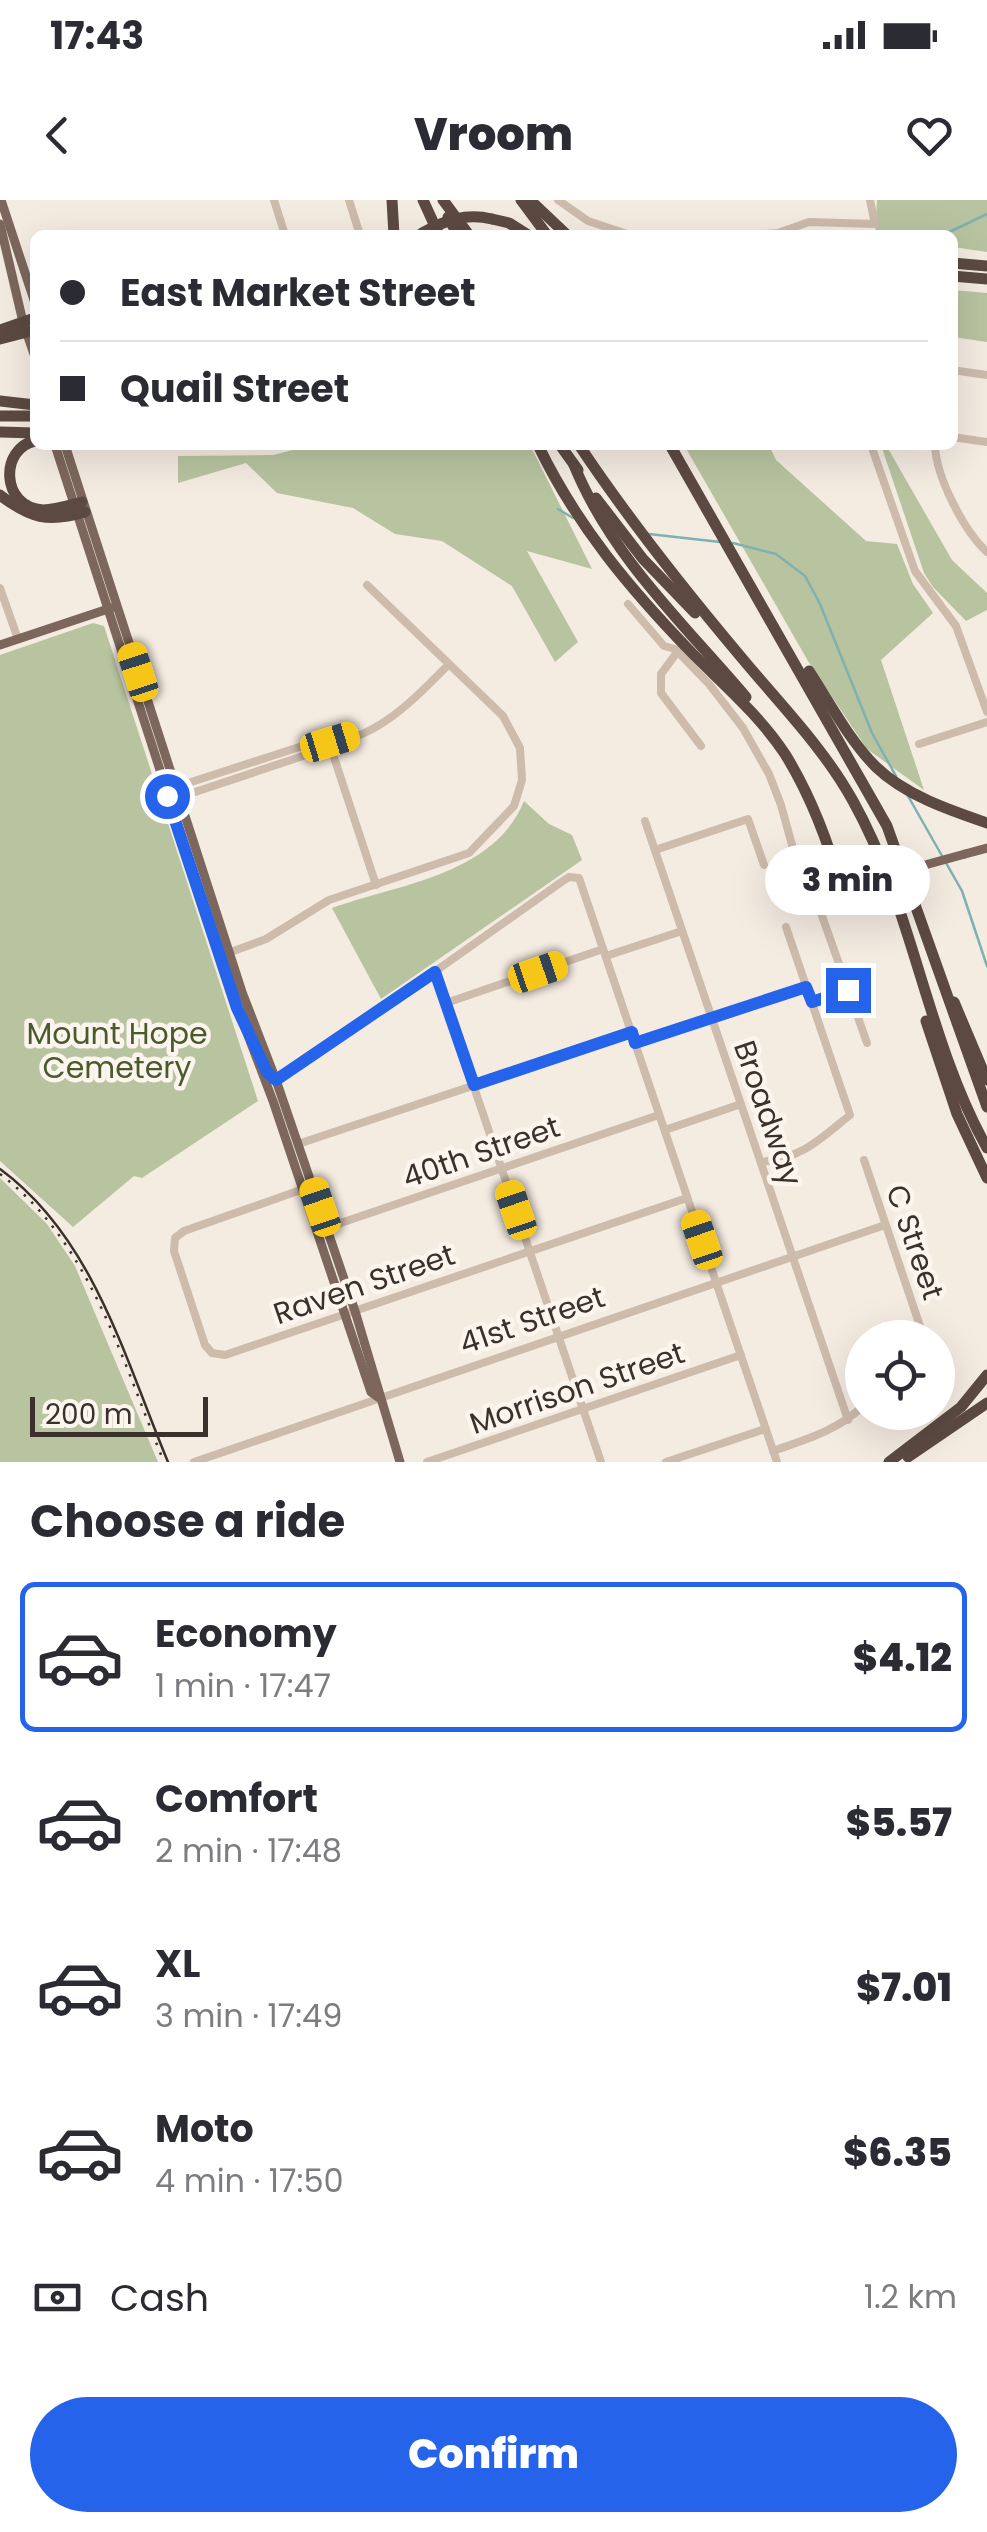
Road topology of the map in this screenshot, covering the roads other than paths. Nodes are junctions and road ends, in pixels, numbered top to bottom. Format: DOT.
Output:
graph roads {
  1 [pos="2,200"];
  2 [pos="274,200"];
  3 [pos="349,200"];
  4 [pos="392,200"];
  5 [pos="423,200"];
  6 [pos="441,200"];
  7 [pos="521,200"];
  8 [pos="530,200"];
  9 [pos="558,200"];
  10 [pos="870,200"];
  11 [pos="0,224"];
  12 [pos="283,230"];
  13 [pos="358,230"];
  14 [pos="394,230"];
  15 [pos="430,230"];
  16 [pos="438,230"];
  17 [pos="456,230"];
  18 [pos="465,230"];
  19 [pos="520,230"];
  20 [pos="543,230"];
  21 [pos="561,230"];
  22 [pos="615,230"];
  23 [pos="786,230"];
  24 [pos="958,264"];
  25 [pos="987,266"];
  26 [pos="958,277"];
  27 [pos="987,279"];
  28 [pos="30,288"];
  29 [pos="30,325"];
  30 [pos="0,330"];
  31 [pos="0,339"];
  32 [pos="958,371"];
  33 [pos="987,375"];
  34 [pos="0,401"];
  35 [pos="30,409"];
  36 [pos="30,411"];
  37 [pos="0,416"];
  38 [pos="0,432"];
  39 [pos="30,436"];
  40 [pos="958,437"];
  41 [pos="30,439"];
  42 [pos="987,442"];
  43 [pos="57,450"];
  44 [pos="67,450"];
  45 [pos="541,450"];
  46 [pos="564,450"];
  47 [pos="583,450"];
  48 [pos="673,450"];
  49 [pos="874,450"];
  50 [pos="935,450"];
  51 [pos="0,495"];
  52 [pos="79,508"];
  53 [pos="604,517"];
  54 [pos="987,552"];
  55 [pos="367,585"];
  56 [pos="0,588"];
  57 [pos="753,589"];
  58 [pos="628,604"];
  59 [pos="111,608"];
  60 [pos="18,639"];
  61 [pos="0,645"];
  62 [pos="678,651"];
  63 [pos="745,662"];
  64 [pos="449,664"];
  65 [pos="987,667"];
  66 [pos="973,672"];
  67 [pos="987,712"];
  68 [pos="987,722"];
  69 [pos="763,724"];
  70 [pos="330,742"];
  71 [pos="919,744"];
  72 [pos="701,746"];
  73 [pos="174,794"];
  74 [pos="645,821"];
  75 [pos="987,822"];
  76 [pos="987,848"];
  77 [pos="655,850"];
  78 [pos="764,865"];
  79 [pos="376,886"];
  80 [pos="846,886"];
  81 [pos="893,896"];
  82 [pos="821,913"];
  83 [pos="786,927"];
  84 [pos="682,931"];
  85 [pos="604,953"];
  86 [pos="225,955"];
  87 [pos="435,972"];
  88 [pos="942,981"];
  89 [pos="872,982"];
  90 [pos="806,987"];
  91 [pos="848,990"];
  92 [pos="812,1002"];
  93 [pos="446,1003"];
  94 [pos="237,1008"];
  95 [pos="712,1018"];
  96 [pos="632,1032"];
  97 [pos="635,1043"];
  98 [pos="866,1043"];
  99 [pos="276,1080"];
  100 [pos="987,1080"];
  101 [pos="474,1085"];
  102 [pos="741,1104"];
  103 [pos="987,1107"];
  104 [pos="659,1115"];
  105 [pos="664,1130"];
  106 [pos="298,1144"];
  107 [pos="987,1148"];
  108 [pos="864,1160"];
  109 [pos="760,1162"];
  110 [pos="502,1168"];
  111 [pos="987,1178"];
  112 [pos="308,1188"];
  113 [pos="688,1198"];
  114 [pos="885,1224"];
  115 [pos="322,1229"];
  116 [pos="530,1252"];
  117 [pos="792,1256"];
  118 [pos="716,1282"];
  119 [pos="350,1312"];
  120 [pos="918,1320"];
  121 [pos="558,1335"];
  122 [pos="741,1356"];
  123 [pos="987,1376"];
  124 [pos="378,1397"];
  125 [pos="987,1404"];
  126 [pos="583,1409"];
  127 [pos="845,1411"];
  128 [pos="845,1422"];
  129 [pos="766,1429"];
  130 [pos="773,1451"];
  131 [pos="210,1459"];
  132 [pos="194,1462"];
  133 [pos="400,1462"];
  134 [pos="427,1462"];
  135 [pos="601,1462"];
  136 [pos="666,1462"];
  137 [pos="776,1462"];
  138 [pos="889,1462"];
  139 [pos="900,1462"];
  1 -- 28 [label="main road"];
  2 -- 12 [label="street"];
  3 -- 13 [label="street"];
  4 -- 14 [label="highway"];
  5 -- 16 [label="highway"];
  6 -- 17 [label="highway"];
  6 -- 18 [label="highway"];
  7 -- 20 [label="highway"];
  8 -- 21 [label="highway"];
  9 -- 22 [label="street"];
  10 -- 23 [label="street"];
  11 -- 29 [label="main road"];
  15 -- 19 [label="highway, bridge"];
  24 -- 25 [label="highway"];
  26 -- 27 [label="highway"];
  29 -- 30 [label="highway"];
  29 -- 31 [label="highway"];
  32 -- 33 [label="street"];
  34 -- 35 [label="highway"];
  36 -- 37 [label="highway"];
  38 -- 39 [label="highway"];
  40 -- 42 [label="street"];
  41 -- 52 [label="highway"];
  43 -- 52 [label="main road"];
  44 -- 52 [label="main road"];
  45 -- 69 [label="highway"];
  46 -- 53 [label="highway"];
  47 -- 63 [label="highway"];
  48 -- 57 [label="highway"];
  49 -- 66 [label="street"];
  50 -- 54 [label="street"];
  51 -- 52 [label="highway"];
  52 -- 59 [label="main road"];
  53 -- 63 [label="highway"];
  53 -- 69 [label="highway"];
  55 -- 64 [label="street"];
  56 -- 60 [label="street"];
  57 -- 75 [label="highway"];
  57 -- 88 [label="highway"];
  58 -- 62 [label="street"];
  59 -- 60 [label="main road"];
  59 -- 73 [label="main road"];
  60 -- 61 [label="main road"];
  62 -- 72 [label="street"];
  62 -- 80 [label="street"];
  63 -- 81 [label="highway"];
  64 -- 70 [label="street"];
  64 -- 79 [label="street"];
  65 -- 66 [label="street"];
  66 -- 67 [label="street"];
  68 -- 71 [label="street"];
  69 -- 80 [label="highway"];
  70 -- 73 [label="street"];
  70 -- 79 [label="street"];
  73 -- 86 [label="main road"];
  74 -- 77 [label="street, Broadway"];
  76 -- 80 [label="main road, bridge"];
  77 -- 78 [label="street"];
  77 -- 84 [label="street, Broadway"];
  79 -- 86 [label="street"];
  81 -- 107 [label="highway"];
  81 -- 111 [label="highway"];
  82 -- 91 [label="street"];
  83 -- 90 [label="street"];
  84 -- 85 [label="street"];
  84 -- 95 [label="street, Broadway"];
  85 -- 87 [label="street"];
  85 -- 93 [label="street"];
  85 -- 96 [label="street"];
  86 -- 94 [label="main road"];
  86 -- 99 [label="main road"];
  87 -- 93 [label="street"];
  87 -- 99 [label="street"];
  88 -- 100 [label="highway"];
  88 -- 103 [label="highway"];
  89 -- 91 [label="street"];
  90 -- 92 [label="street"];
  90 -- 95 [label="street"];
  91 -- 92 [label="street"];
  91 -- 98 [label="street"];
  92 -- 109 [label="street"];
  93 -- 101 [label="street"];
  94 -- 99 [label="main road"];
  94 -- 112 [label="main road"];
  95 -- 97 [label="street"];
  95 -- 102 [label="street, Broadway"];
  96 -- 97 [label="street"];
  96 -- 101 [label="street"];
  97 -- 104 [label="street"];
  99 -- 106 [label="main road"];
  101 -- 106 [label="street"];
  101 -- 110 [label="street"];
  102 -- 105 [label="street"];
  102 -- 109 [label="street, Broadway"];
  104 -- 105 [label="street"];
  104 -- 110 [label="street, 40th Street"];
  105 -- 113 [label="street"];
  106 -- 112 [label="main road"];
  108 -- 114 [label="street, C Street"];
  109 -- 117 [label="street, Broadway"];
  110 -- 115 [label="street, 40th Street"];
  110 -- 116 [label="street"];
  112 -- 115 [label="main road"];
  112 -- 119 [label="street, Raven Street"];
  113 -- 116 [label="street, Raven Street"];
  113 -- 118 [label="street"];
  114 -- 117 [label="street, 41st Street"];
  114 -- 120 [label="street, C Street"];
  115 -- 119 [label="main road"];
  116 -- 119 [label="street, Raven Street"];
  116 -- 121 [label="street"];
  117 -- 118 [label="street, 41st Street"];
  117 -- 127 [label="street, Broadway"];
  118 -- 121 [label="street, 41st Street"];
  118 -- 122 [label="street"];
  119 -- 124 [label="main road"];
  121 -- 124 [label="street, 41st Street"];
  121 -- 126 [label="street"];
  122 -- 126 [label="street, Morrison Street"];
  122 -- 129 [label="street"];
  123 -- 138 [label="highway"];
  124 -- 131 [label="street, 41st Street"];
  124 -- 133 [label="main road"];
  125 -- 139 [label="highway"];
  126 -- 134 [label="street, Morrison Street"];
  126 -- 135 [label="street"];
  128 -- 130 [label="street"];
  129 -- 130 [label="street"];
  129 -- 136 [label="street"];
  130 -- 137 [label="street"];
  131 -- 132 [label="street, 41st Street"];
}
